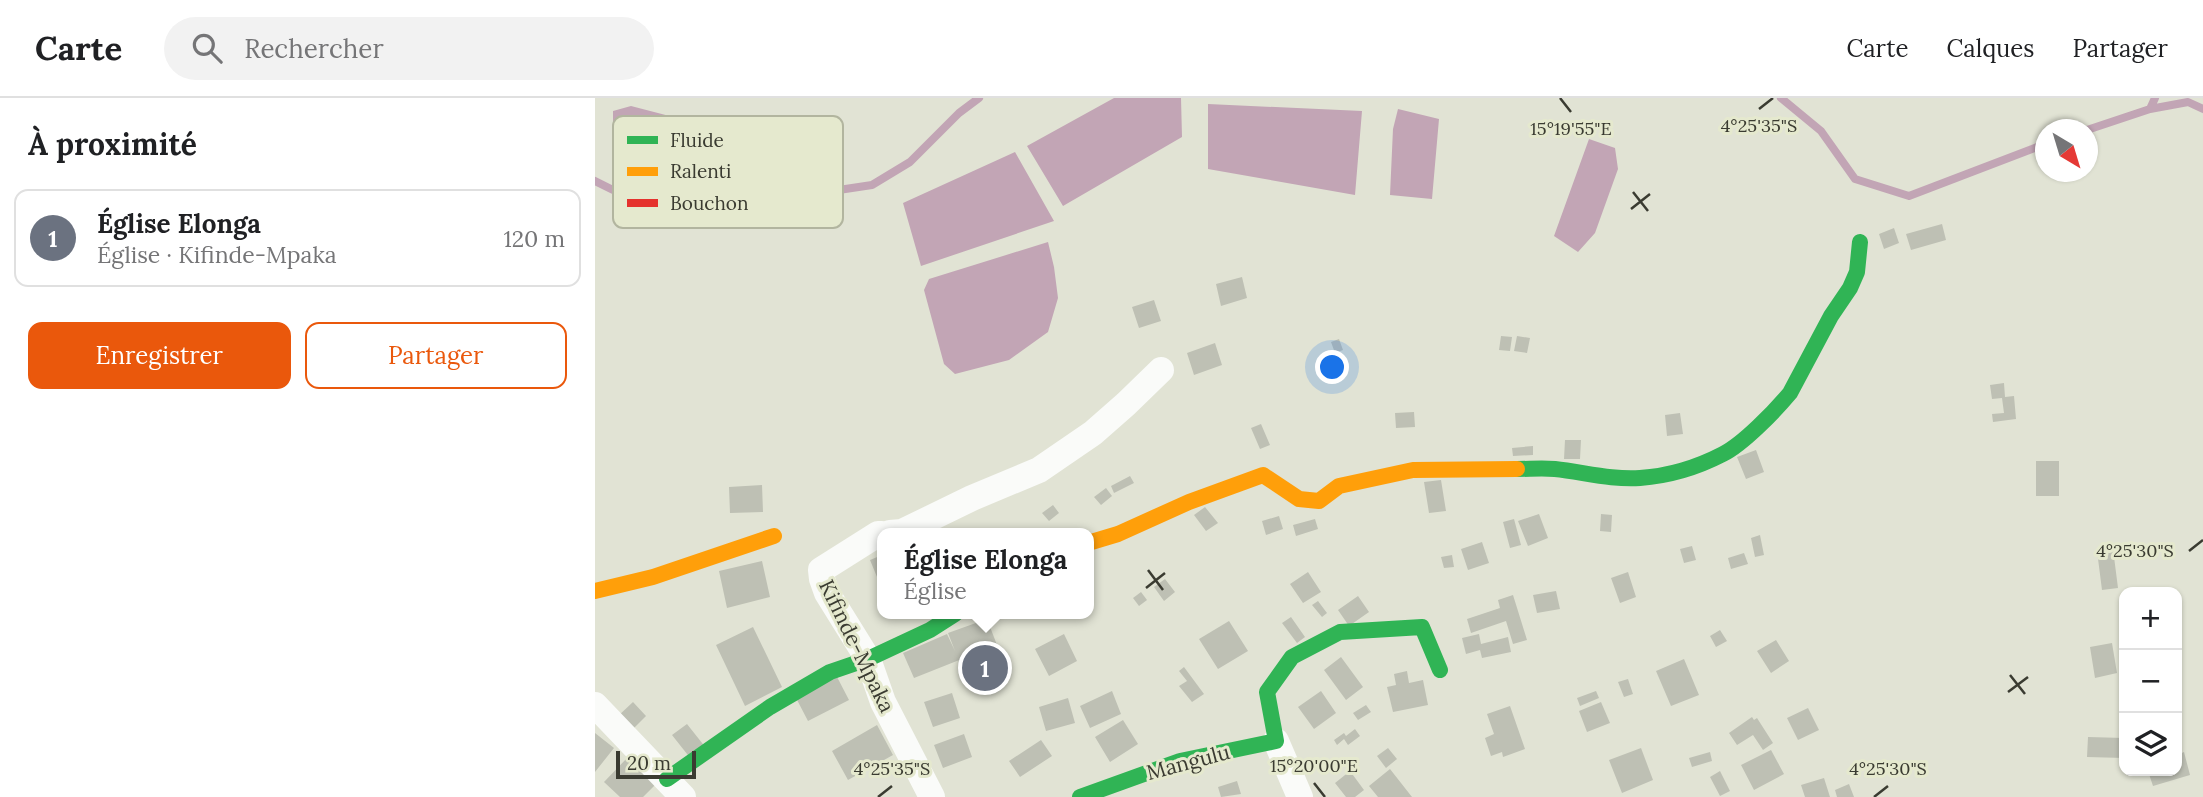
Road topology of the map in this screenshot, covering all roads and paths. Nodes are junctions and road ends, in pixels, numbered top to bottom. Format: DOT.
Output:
graph roads {
  1 [pos="1860,242"];
  2 [pos="1161,370"];
  3 [pos="910,528"];
  4 [pos="877,535"];
  5 [pos="773,536"];
  6 [pos="1094,541"];
  7 [pos="595,591"];
  8 [pos="947,619"];
  9 [pos="868,659"];
  10 [pos="1440,670"];
  11 [pos="595,705"];
  12 [pos="1276,741"];
  13 [pos="675,788"];
  14 [pos="1093,795"];
  15 [pos="932,797"];
  16 [pos="1300,797"];
  1 -- 6 [label="street"];
  2 -- 3 [label="street"];
  4 -- 9 [label="street, Kifinde-Mpaka"];
  5 -- 7 [label="street"];
  8 -- 9 [label="street"];
  9 -- 13 [label="street"];
  9 -- 15 [label="street, Kifinde-Mpaka"];
  10 -- 12 [label="street"];
  11 -- 13 [label="street"];
  12 -- 14 [label="street, Mangulu"];
  12 -- 16 [label="street"];
}
